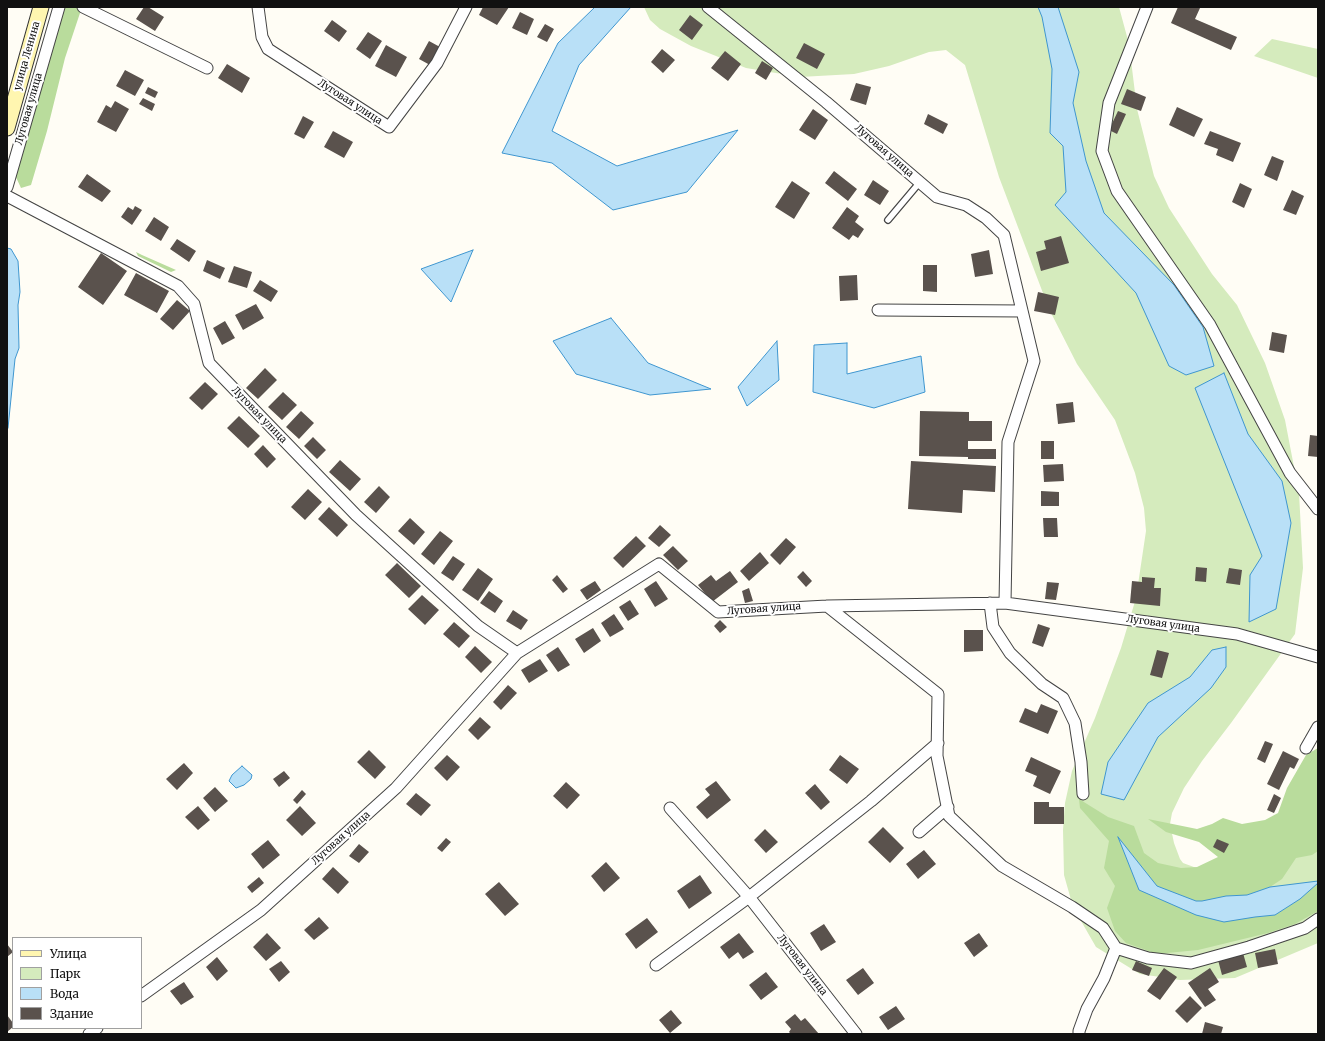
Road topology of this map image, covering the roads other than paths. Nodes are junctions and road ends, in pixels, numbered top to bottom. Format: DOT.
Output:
graph roads {
  1 [pos="41,7"];
  2 [pos="59,7"];
  3 [pos="83,7"];
  4 [pos="258,7"];
  5 [pos="466,7"];
  6 [pos="708,7"];
  7 [pos="1146,7"];
  8 [pos="207,68"];
  9 [pos="7,128"];
  10 [pos="920,182"];
  11 [pos="7,187"];
  12 [pos="7,196"];
  13 [pos="888,220"];
  14 [pos="878,310"];
  15 [pos="1022,311"];
  16 [pos="1318,509"];
  17 [pos="990,603"];
  18 [pos="1005,603"];
  19 [pos="827,606"];
  20 [pos="517,653"];
  21 [pos="1318,657"];
  22 [pos="1318,727"];
  23 [pos="938,744"];
  24 [pos="1306,748"];
  25 [pos="1083,794"];
  26 [pos="948,807"];
  27 [pos="670,808"];
  28 [pos="919,832"];
  29 [pos="749,897"];
  30 [pos="1318,919"];
  31 [pos="1116,948"];
  32 [pos="656,965"];
  33 [pos="142,995"];
  34 [pos="856,1034"];
  35 [pos="1079,1034"];
  1 -- 9 [label="main road, улица Ленина"];
  2 -- 11 [label="street, Луговая улица"];
  3 -- 8 [label="street"];
  4 -- 5 [label="street, Луговая улица"];
  6 -- 10 [label="street, Луговая улица"];
  7 -- 16 [label="street"];
  10 -- 13 [label="lane"];
  10 -- 15 [label="street, Луговая улица"];
  12 -- 20 [label="street, Луговая улица"];
  14 -- 15 [label="street"];
  15 -- 18 [label="street, Луговая улица"];
  17 -- 18 [label="street, Луговая улица"];
  17 -- 19 [label="street, Луговая улица"];
  17 -- 25 [label="street"];
  18 -- 21 [label="street, Луговая улица"];
  19 -- 20 [label="street, Луговая улица"];
  19 -- 23 [label="street"];
  20 -- 33 [label="street, Луговая улица"];
  22 -- 24 [label="street"];
  23 -- 26 [label="street"];
  23 -- 29 [label="street"];
  26 -- 28 [label="street"];
  26 -- 31 [label="street"];
  27 -- 29 [label="street, Луговая улица"];
  29 -- 32 [label="street"];
  29 -- 34 [label="street, Луговая улица"];
  30 -- 31 [label="street"];
  31 -- 35 [label="street"];
}
